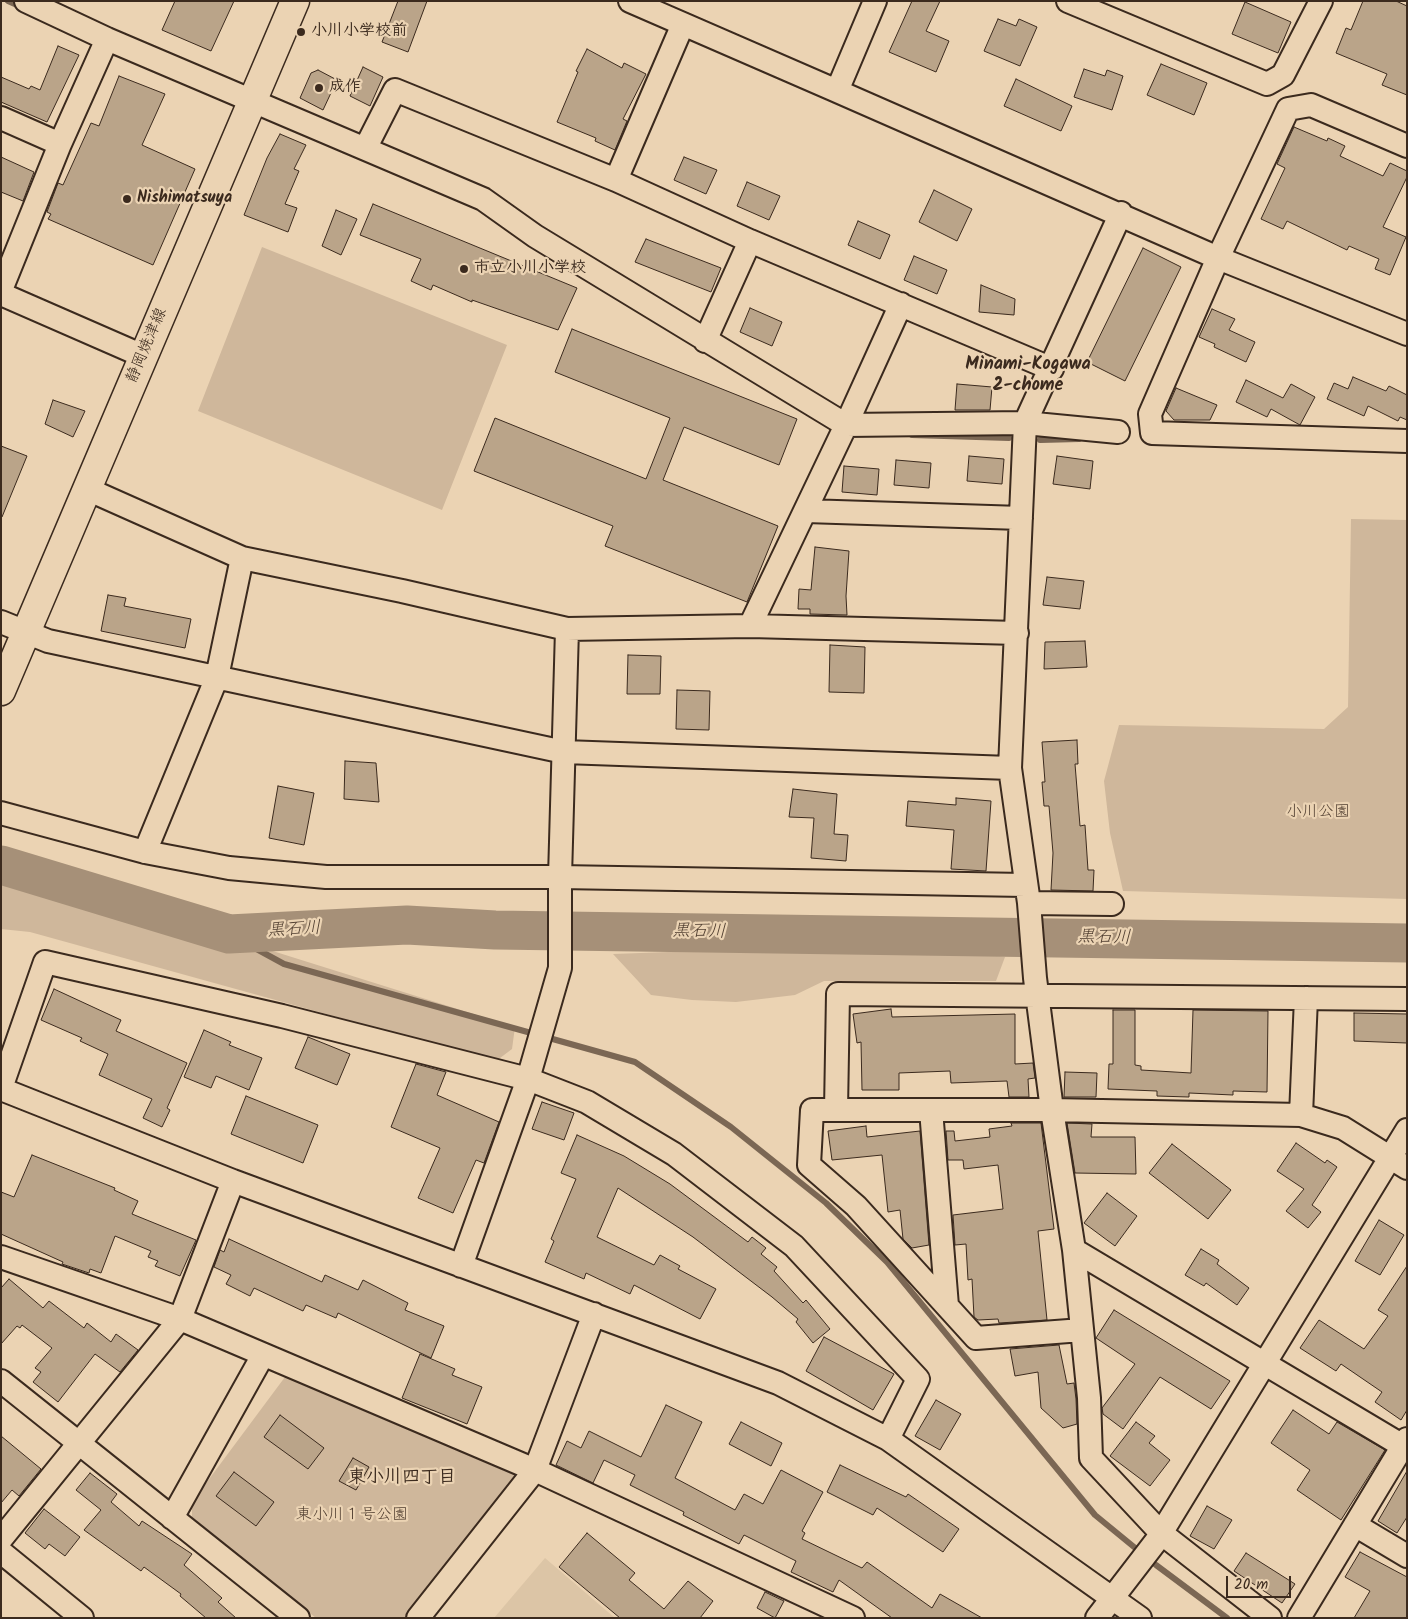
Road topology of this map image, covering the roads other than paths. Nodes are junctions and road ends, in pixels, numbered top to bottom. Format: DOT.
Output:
graph roads {
  1 [pos="26,1"];
  2 [pos="295,1"];
  3 [pos="630,1"];
  4 [pos="875,1"];
  5 [pos="1068,1"];
  6 [pos="1321,1"];
  7 [pos="683,24"];
  8 [pos="107,39"];
  9 [pos="837,90"];
  10 [pos="253,101"];
  11 [pos="1,118"];
  12 [pos="60,144"];
  13 [pos="1407,146"];
  14 [pos="366,147"];
  15 [pos="616,180"];
  16 [pos="1120,213"];
  17 [pos="750,241"];
  18 [pos="1218,258"];
  19 [pos="1,290"];
  20 [pos="1,294"];
  21 [pos="901,304"];
  22 [pos="1407,334"];
  23 [pos="705,341"];
  24 [pos="143,356"];
  25 [pos="1052,369"];
  26 [pos="1025,423"];
  27 [pos="846,425"];
  28 [pos="1118,432"];
  29 [pos="1407,441"];
  30 [pos="87,488"];
  31 [pos="806,511"];
  32 [pos="1021,518"];
  33 [pos="242,558"];
  34 [pos="750,626"];
  35 [pos="13,627"];
  36 [pos="568,629"];
  37 [pos="1017,633"];
  38 [pos="217,677"];
  39 [pos="1,691"];
  40 [pos="564,752"];
  41 [pos="1010,768"];
  42 [pos="1,813"];
  43 [pos="145,852"];
  44 [pos="560,877"];
  45 [pos="1028,901"];
  46 [pos="1112,904"];
  47 [pos="1036,986"];
  48 [pos="1306,998"];
  49 [pos="1407,999"];
  50 [pos="528,1079"];
  51 [pos="1,1089"];
  52 [pos="836,1110"];
  53 [pos="931,1110"];
  54 [pos="1052,1110"];
  55 [pos="1301,1114"];
  56 [pos="1407,1130"];
  57 [pos="1398,1163"];
  58 [pos="233,1181"];
  59 [pos="1074,1250"];
  60 [pos="1,1257"];
  61 [pos="461,1266"];
  62 [pos="947,1306"];
  63 [pos="594,1314"];
  64 [pos="180,1319"];
  65 [pos="1082,1330"];
  66 [pos="262,1355"];
  67 [pos="1264,1363"];
  68 [pos="1,1381"];
  69 [pos="888,1439"];
  70 [pos="1405,1443"];
  71 [pos="79,1445"];
  72 [pos="535,1470"];
  73 [pos="172,1518"];
  74 [pos="1355,1525"];
  75 [pos="1159,1536"];
  76 [pos="1,1539"];
  77 [pos="1,1552"];
  78 [pos="1407,1556"];
  79 [pos="1114,1599"];
  80 [pos="273,1610"];
  81 [pos="82,1618"];
  82 [pos="298,1618"];
  83 [pos="418,1618"];
  84 [pos="853,1618"];
  85 [pos="1097,1618"];
  86 [pos="1140,1618"];
  87 [pos="1270,1618"];
  88 [pos="1299,1618"];
  1 -- 8 [label="street"];
  2 -- 10 [label="main road, 静岡焼津線"];
  3 -- 7 [label="street"];
  4 -- 9 [label="street"];
  5 -- 6 [label="street"];
  7 -- 9 [label="street"];
  7 -- 15 [label="street"];
  8 -- 10 [label="street"];
  8 -- 12 [label="street"];
  9 -- 16 [label="street"];
  10 -- 14 [label="street"];
  10 -- 24 [label="main road, 静岡焼津線"];
  11 -- 12 [label="street"];
  12 -- 19 [label="street"];
  13 -- 18 [label="street"];
  14 -- 15 [label="street"];
  14 -- 23 [label="street"];
  15 -- 17 [label="street"];
  16 -- 18 [label="street"];
  16 -- 25 [label="street"];
  17 -- 21 [label="street"];
  17 -- 23 [label="street"];
  18 -- 22 [label="street"];
  18 -- 29 [label="street"];
  20 -- 24 [label="street"];
  21 -- 25 [label="street"];
  21 -- 27 [label="street"];
  23 -- 27 [label="street"];
  24 -- 30 [label="main road, 静岡焼津線"];
  25 -- 26 [label="street"];
  26 -- 27 [label="street"];
  26 -- 28 [label="street"];
  26 -- 32 [label="street"];
  27 -- 31 [label="street"];
  30 -- 33 [label="street"];
  30 -- 35 [label="main road, 静岡焼津線"];
  31 -- 32 [label="street"];
  31 -- 34 [label="street"];
  32 -- 37 [label="street"];
  33 -- 36 [label="street"];
  33 -- 38 [label="street"];
  34 -- 36 [label="street"];
  34 -- 37 [label="street"];
  35 -- 38 [label="street"];
  35 -- 39 [label="main road, 静岡焼津線"];
  36 -- 40 [label="street"];
  37 -- 41 [label="street"];
  38 -- 40 [label="street"];
  38 -- 43 [label="street"];
  40 -- 41 [label="street"];
  40 -- 44 [label="street"];
  41 -- 45 [label="street"];
  42 -- 43 [label="street"];
  43 -- 44 [label="street"];
  44 -- 45 [label="street"];
  44 -- 50 [label="street"];
  45 -- 46 [label="street"];
  45 -- 47 [label="street"];
  47 -- 48 [label="street"];
  47 -- 52 [label="street"];
  47 -- 54 [label="street"];
  48 -- 49 [label="street"];
  48 -- 55 [label="street"];
  50 -- 51 [label="street"];
  50 -- 61 [label="street"];
  50 -- 69 [label="street"];
  51 -- 58 [label="street"];
  52 -- 53 [label="street"];
  52 -- 62 [label="street"];
  53 -- 54 [label="street"];
  53 -- 62 [label="street"];
  54 -- 55 [label="street"];
  54 -- 59 [label="street"];
  55 -- 57 [label="street"];
  56 -- 57 [label="street"];
  57 -- 67 [label="street"];
  58 -- 61 [label="street"];
  58 -- 64 [label="street"];
  59 -- 65 [label="street"];
  59 -- 67 [label="street"];
  60 -- 64 [label="street"];
  61 -- 63 [label="street"];
  62 -- 65 [label="street"];
  63 -- 69 [label="street"];
  63 -- 72 [label="street"];
  64 -- 66 [label="street"];
  64 -- 71 [label="street"];
  65 -- 75 [label="street"];
  66 -- 72 [label="street"];
  66 -- 73 [label="street"];
  67 -- 70 [label="street"];
  67 -- 75 [label="street"];
  68 -- 71 [label="street"];
  69 -- 79 [label="street"];
  70 -- 74 [label="street"];
  71 -- 73 [label="street"];
  71 -- 76 [label="street"];
  72 -- 83 [label="street"];
  72 -- 84 [label="street"];
  73 -- 80 [label="street"];
  74 -- 78 [label="street"];
  74 -- 88 [label="street"];
  75 -- 79 [label="street"];
  75 -- 87 [label="street"];
  77 -- 81 [label="street"];
  79 -- 85 [label="street"];
  79 -- 86 [label="street"];
  80 -- 82 [label="street"];
}
